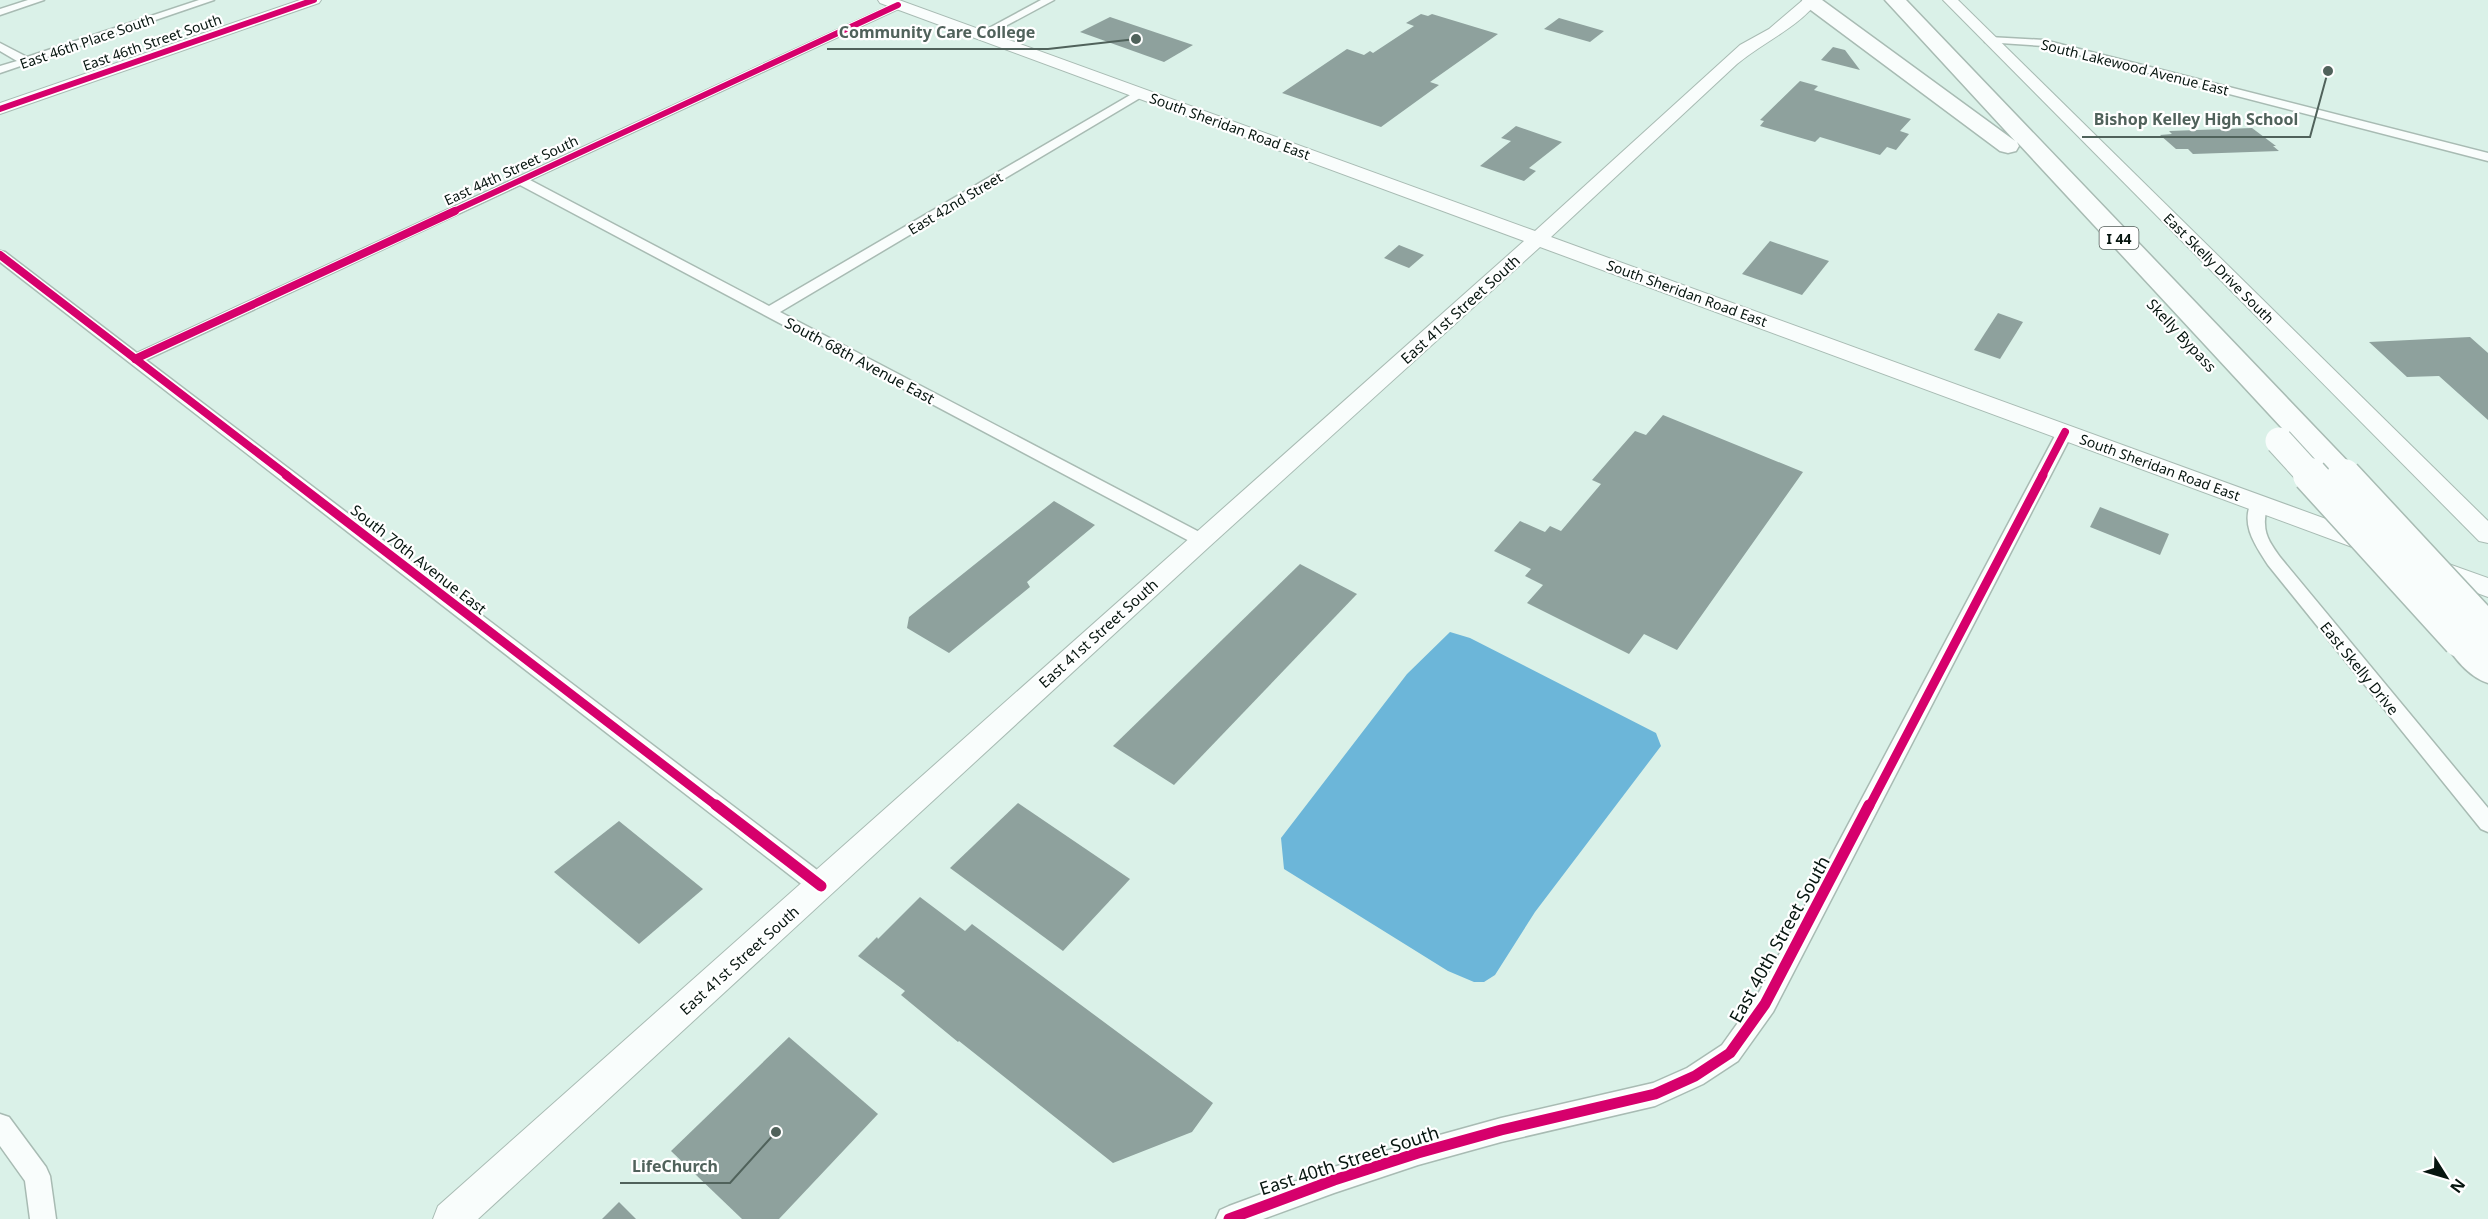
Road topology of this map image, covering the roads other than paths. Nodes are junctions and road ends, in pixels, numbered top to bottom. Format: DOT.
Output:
graph roads {
  1 [pos="39,0"];
  2 [pos="209,0"];
  3 [pos="314,0"];
  4 [pos="1049,0"];
  5 [pos="1811,0"];
  6 [pos="1875,0"];
  7 [pos="1895,0"];
  8 [pos="1950,0"];
  9 [pos="892,2"];
  10 [pos="0,12"];
  11 [pos="1781,16"];
  12 [pos="1838,21"];
  13 [pos="981,35"];
  14 [pos="1989,40"];
  15 [pos="0,45"];
  16 [pos="26,61"];
  17 [pos="0,70"];
  18 [pos="1141,93"];
  19 [pos="0,109"];
  20 [pos="2008,146"];
  21 [pos="2488,157"];
  22 [pos="520,180"];
  23 [pos="1537,238"];
  24 [pos="0,255"];
  25 [pos="769,312"];
  26 [pos="135,359"];
  27 [pos="2065,432"];
  28 [pos="2259,503"];
  29 [pos="2488,535"];
  30 [pos="1201,540"];
  31 [pos="2488,588"];
  32 [pos="2474,635"];
  33 [pos="2488,670"];
  34 [pos="2488,823"];
  35 [pos="821,886"];
  36 [pos="0,1126"];
  37 [pos="44,1219"];
  38 [pos="451,1219"];
  39 [pos="1229,1219"];
  1 -- 10 [label="street"];
  2 -- 16 [label="street, East 46th Place South"];
  3 -- 19 [label="main road, East 46th Street South"];
  4 -- 13 [label="street"];
  5 -- 11 [label="main road, East 41st Street South"];
  5 -- 12 [label="highway"];
  6 -- 20 [label="highway, Skelly Bypass / I 44"];
  7 -- 32 [label="highway, Skelly Bypass / I 44, bridge"];
  8 -- 14 [label="main road, East Skelly Drive South"];
  9 -- 13 [label="main road, South Sheridan Road East"];
  9 -- 22 [label="street, East 44th Street South"];
  11 -- 12 [label="highway"];
  11 -- 23 [label="main road, East 41st Street South"];
  12 -- 20 [label="highway"];
  13 -- 18 [label="main road, South Sheridan Road East"];
  14 -- 21 [label="street, South Lakewood Avenue East"];
  14 -- 29 [label="main road, East Skelly Drive South"];
  15 -- 16 [label="street"];
  16 -- 17 [label="street, East 46th Place South"];
  18 -- 23 [label="main road, South Sheridan Road East"];
  18 -- 25 [label="street, East 42nd Street"];
  20 -- 32 [label="highway, Skelly Bypass / I 44, bridge"];
  22 -- 25 [label="street, South 68th Avenue East"];
  22 -- 26 [label="street, East 44th Street South"];
  23 -- 27 [label="main road, South Sheridan Road East"];
  23 -- 30 [label="main road, East 41st Street South"];
  24 -- 26 [label="street, South 70th Avenue East"];
  25 -- 30 [label="street, South 68th Avenue East"];
  26 -- 35 [label="street, South 70th Avenue East"];
  27 -- 28 [label="main road, South Sheridan Road East"];
  27 -- 39 [label="street, East 40th Street South"];
  28 -- 31 [label="main road, South Sheridan Road East"];
  28 -- 34 [label="street, East Skelly Drive"];
  30 -- 35 [label="main road, East 41st Street South"];
  32 -- 33 [label="highway, Skelly Bypass / I 44"];
  35 -- 38 [label="main road, East 41st Street South"];
  36 -- 37 [label="street"];
}
